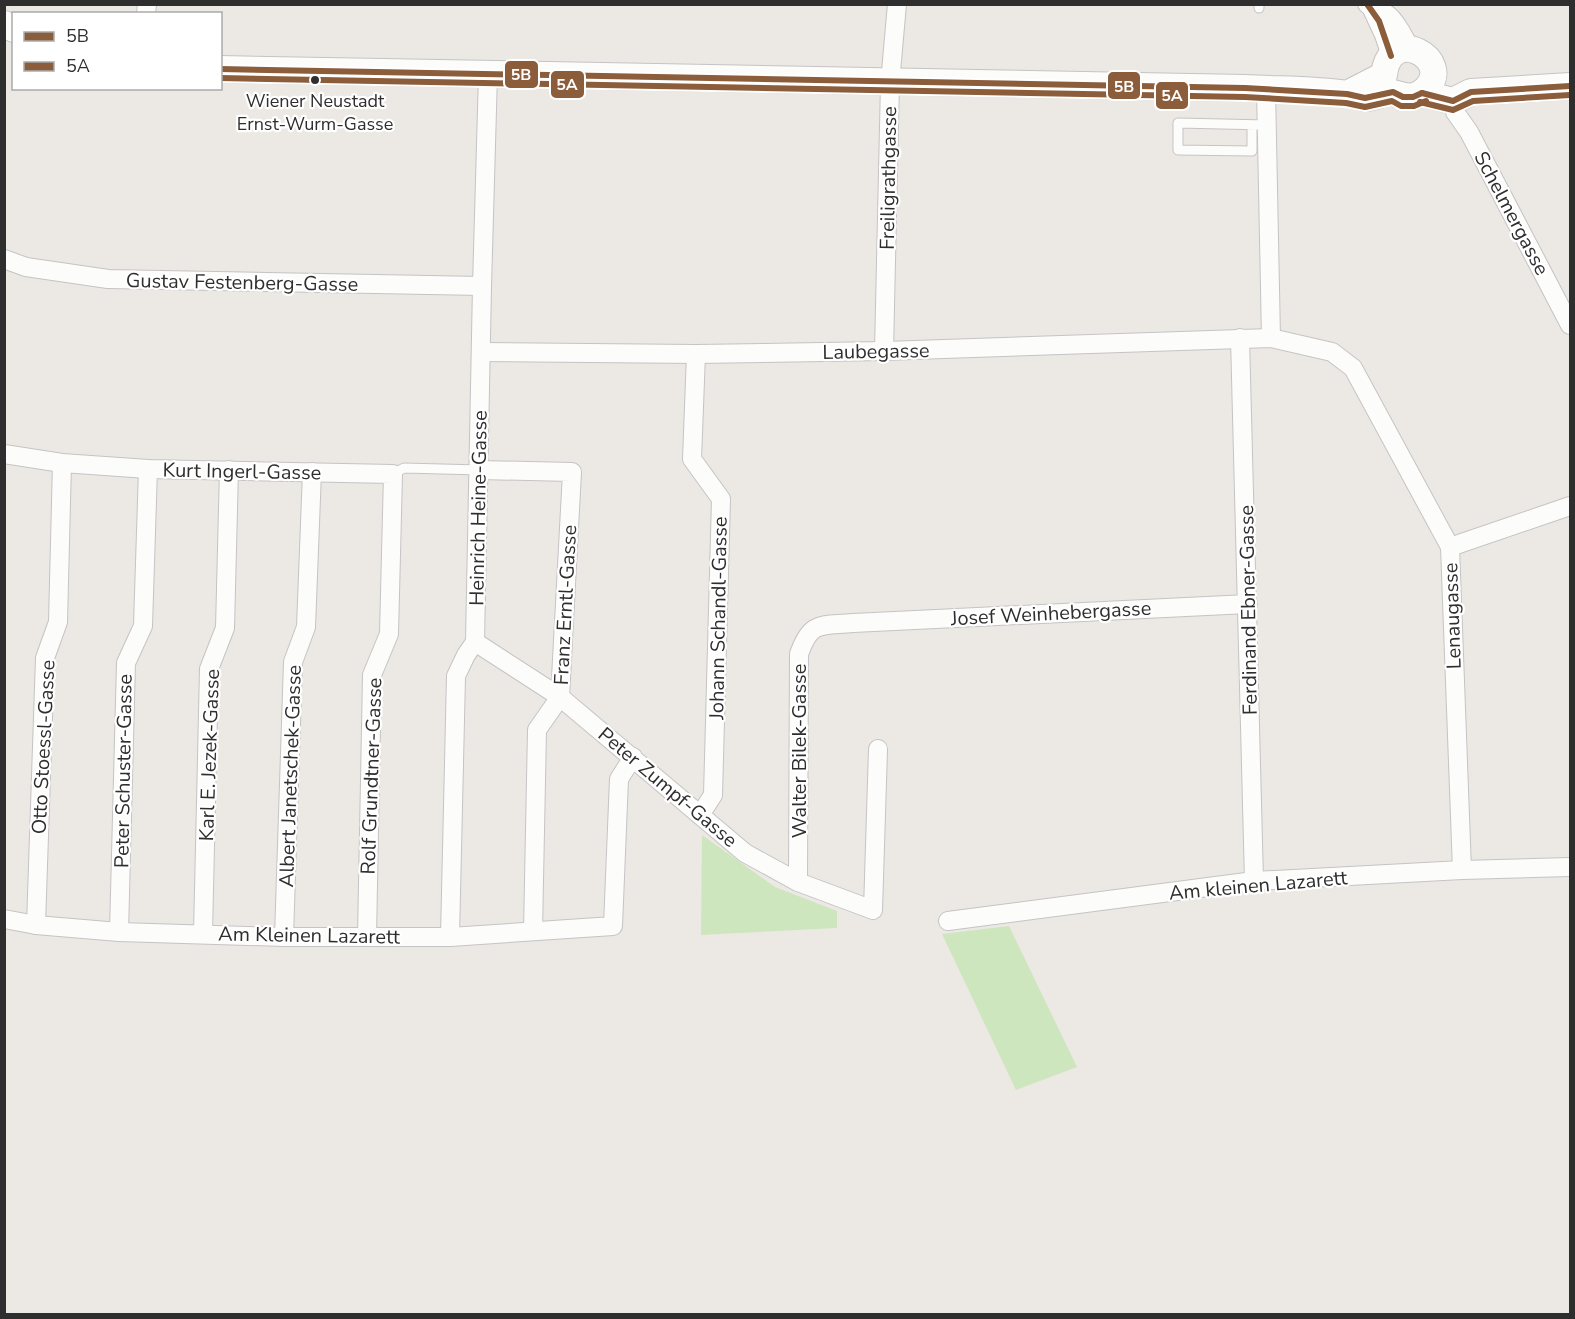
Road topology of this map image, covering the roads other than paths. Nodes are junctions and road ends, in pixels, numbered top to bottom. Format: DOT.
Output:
graph roads {
  1 [pos="897,4"];
  2 [pos="1369,7"];
  3 [pos="1395,68"];
  4 [pos="222,69"];
  5 [pos="488,74"];
  6 [pos="890,82"];
  7 [pos="1427,85"];
  8 [pos="1570,86"];
  9 [pos="1266,89"];
  10 [pos="1462,96"];
  11 [pos="1260,125"];
  12 [pos="4,259"];
  13 [pos="482,286"];
  14 [pos="1570,326"];
  15 [pos="1240,338"];
  16 [pos="1271,338"];
  17 [pos="884,351"];
  18 [pos="481,352"];
  19 [pos="696,354"];
  20 [pos="4,454"];
  21 [pos="62,463"];
  22 [pos="148,470"];
  23 [pos="229,470"];
  24 [pos="480,470"];
  25 [pos="312,472"];
  26 [pos="393,474"];
  27 [pos="1570,507"];
  28 [pos="1450,547"];
  29 [pos="1248,604"];
  30 [pos="853,623"];
  31 [pos="475,642"];
  32 [pos="560,697"];
  33 [pos="878,749"];
  34 [pos="633,757"];
  35 [pos="700,815"];
  36 [pos="1570,867"];
  37 [pos="1462,870"];
  38 [pos="1254,881"];
  39 [pos="798,882"];
  40 [pos="4,919"];
  41 [pos="948,921"];
  42 [pos="36,925"];
  43 [pos="533,931"];
  44 [pos="119,932"];
  45 [pos="203,934"];
  46 [pos="284,937"];
  47 [pos="367,937"];
  48 [pos="450,937"];
  1 -- 6 [label="street, Freiligrathgasse"];
  2 -- 3 [label="street"];
  3 -- 7 [label="street"];
  3 -- 7 [label="street"];
  3 -- 9 [label="street"];
  4 -- 5 [label="street"];
  5 -- 6 [label="street"];
  5 -- 13 [label="street, Heinrich Heine-Gasse"];
  6 -- 9 [label="street"];
  6 -- 17 [label="street, Freiligrathgasse"];
  7 -- 10 [label="street"];
  8 -- 10 [label="street"];
  9 -- 11 [label="street"];
  10 -- 14 [label="street, Schelmergasse"];
  11 -- 11 [label="lane"];
  11 -- 16 [label="street"];
  12 -- 13 [label="street, Gustav Festenberg-Gasse"];
  13 -- 18 [label="street, Heinrich Heine-Gasse"];
  15 -- 16 [label="street, Laubegasse"];
  15 -- 17 [label="street, Laubegasse"];
  15 -- 29 [label="street, Ferdinand Ebner-Gasse"];
  16 -- 28 [label="street, Lenaugasse"];
  17 -- 19 [label="street, Laubegasse"];
  18 -- 19 [label="street, Laubegasse"];
  18 -- 24 [label="street, Heinrich Heine-Gasse"];
  19 -- 35 [label="street, Johann Schandl-Gasse"];
  20 -- 21 [label="street, Kurt Ingerl-Gasse"];
  21 -- 22 [label="street, Kurt Ingerl-Gasse"];
  21 -- 42 [label="street, Otto Stoessl-Gasse"];
  22 -- 23 [label="street, Kurt Ingerl-Gasse"];
  22 -- 44 [label="street, Peter Schuster-Gasse"];
  23 -- 25 [label="street, Kurt Ingerl-Gasse"];
  23 -- 45 [label="street, Karl E. Jezek-Gasse"];
  24 -- 26 [label="lane, Kurt Ingerl-Gasse"];
  24 -- 31 [label="street, Heinrich Heine-Gasse"];
  24 -- 32 [label="street, Franz Erntl-Gasse"];
  25 -- 26 [label="street, Kurt Ingerl-Gasse"];
  25 -- 46 [label="street, Albert Janetschek-Gasse"];
  26 -- 47 [label="street, Rolf Grundtner-Gasse"];
  27 -- 28 [label="street"];
  28 -- 37 [label="street, Lenaugasse"];
  29 -- 30 [label="street, Josef Weinhebergasse"];
  29 -- 38 [label="street, Ferdinand Ebner-Gasse"];
  30 -- 39 [label="street, Walter Bilek-Gasse"];
  31 -- 32 [label="street, Peter Zumpf-Gasse"];
  31 -- 48 [label="street, Heinrich Heine-Gasse"];
  32 -- 34 [label="street, Peter Zumpf-Gasse"];
  32 -- 43 [label="street, Franz Erntl-Gasse"];
  33 -- 39 [label="street, Peter Zumpf-Gasse"];
  34 -- 35 [label="street, Peter Zumpf-Gasse"];
  34 -- 43 [label="street, Am Kleinen Lazarett"];
  35 -- 39 [label="street, Peter Zumpf-Gasse"];
  36 -- 37 [label="street, Am kleinen Lazarett"];
  37 -- 38 [label="street, Am kleinen Lazarett"];
  38 -- 41 [label="street, Am kleinen Lazarett"];
  40 -- 42 [label="street, Am Kleinen Lazarett"];
  42 -- 44 [label="street, Am Kleinen Lazarett"];
  43 -- 48 [label="street, Am Kleinen Lazarett"];
  44 -- 45 [label="street, Am Kleinen Lazarett"];
  45 -- 46 [label="street, Am Kleinen Lazarett"];
  46 -- 47 [label="street, Am Kleinen Lazarett"];
  47 -- 48 [label="street, Am Kleinen Lazarett"];
}
